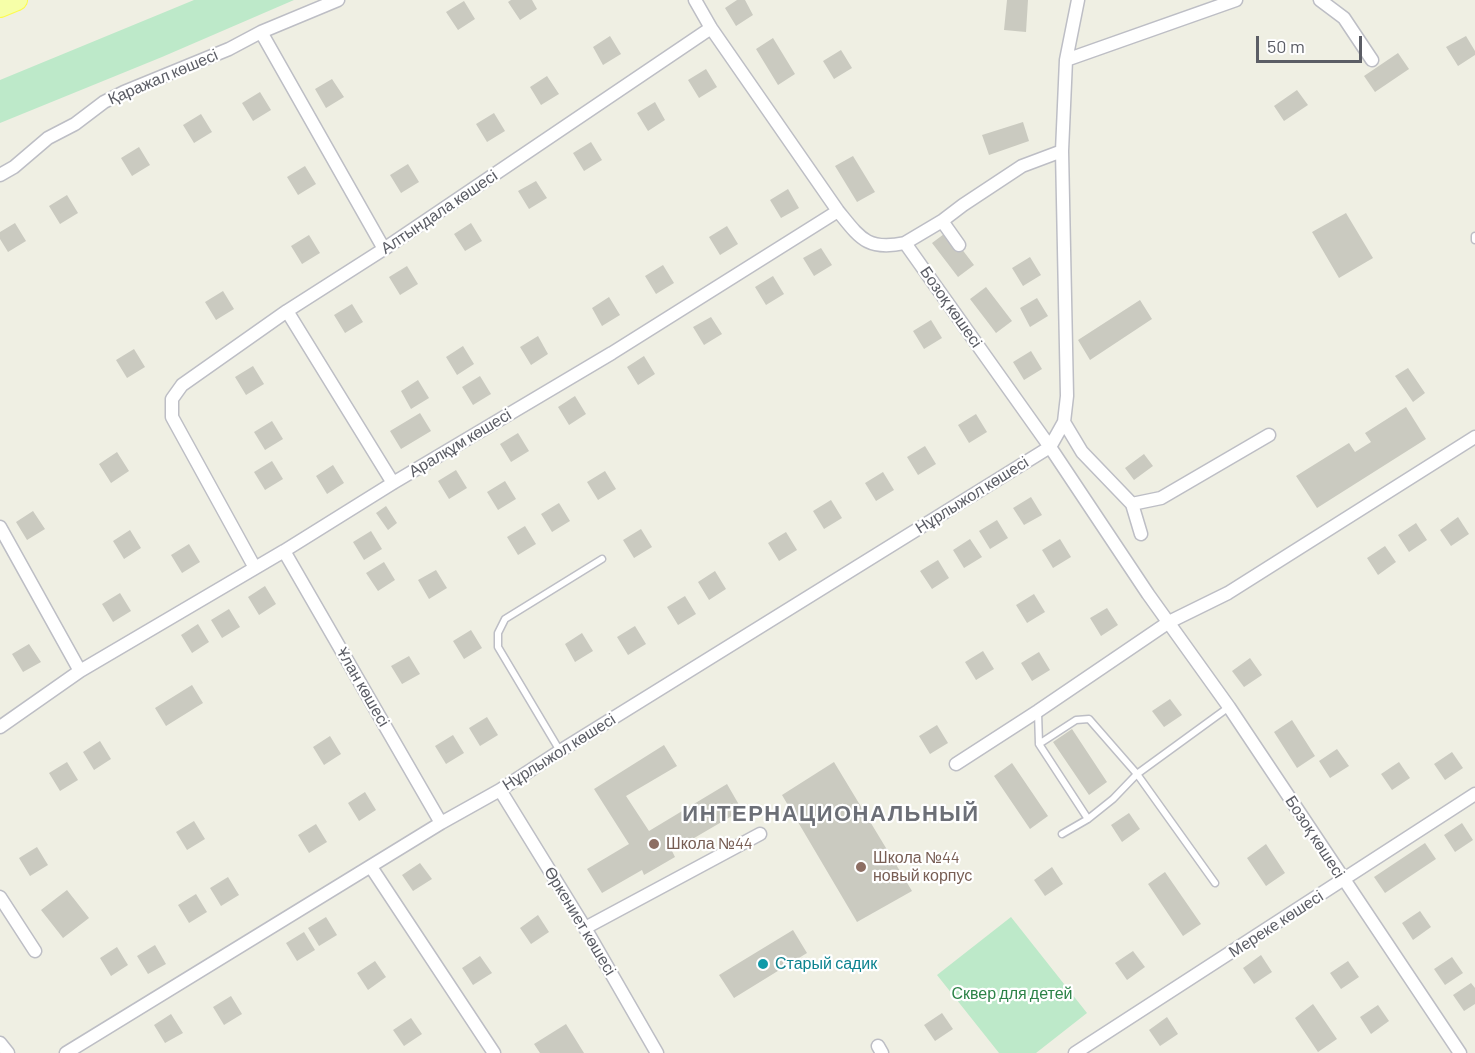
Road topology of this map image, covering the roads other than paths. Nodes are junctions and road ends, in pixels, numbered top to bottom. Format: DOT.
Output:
graph roads {
  1 [pos="17,0"];
  2 [pos="338,0"];
  3 [pos="695,0"];
  4 [pos="1078,0"];
  5 [pos="1236,0"];
  6 [pos="1320,0"];
  7 [pos="0,7"];
  8 [pos="711,28"];
  9 [pos="261,32"];
  10 [pos="1066,60"];
  11 [pos="1372,60"];
  12 [pos="1062,151"];
  13 [pos="0,175"];
  14 [pos="838,211"];
  15 [pos="942,221"];
  16 [pos="905,243"];
  17 [pos="959,245"];
  18 [pos="384,249"];
  19 [pos="287,311"];
  20 [pos="1064,422"];
  21 [pos="1269,435"];
  22 [pos="1475,436"];
  23 [pos="1050,447"];
  24 [pos="393,483"];
  25 [pos="1132,504"];
  26 [pos="0,527"];
  27 [pos="1141,534"];
  28 [pos="284,551"];
  29 [pos="602,559"];
  30 [pos="255,568"];
  31 [pos="1169,622"];
  32 [pos="80,671"];
  33 [pos="1229,707"];
  34 [pos="1038,711"];
  35 [pos="0,728"];
  36 [pos="1039,744"];
  37 [pos="560,751"];
  38 [pos="956,764"];
  39 [pos="1137,774"];
  40 [pos="500,790"];
  41 [pos="1475,794"];
  42 [pos="1088,819"];
  43 [pos="441,823"];
  44 [pos="760,834"];
  45 [pos="1062,834"];
  46 [pos="371,867"];
  47 [pos="1343,880"];
  48 [pos="1215,883"];
  49 [pos="0,897"];
  50 [pos="585,928"];
  51 [pos="35,951"];
  52 [pos="0,1043"];
  53 [pos="8,1053"];
  54 [pos="66,1053"];
  55 [pos="494,1053"];
  56 [pos="657,1053"];
  57 [pos="1076,1053"];
  58 [pos="1460,1053"];
  1 -- 7 [label="main road"];
  2 -- 9 [label="street, Қаражал көшесі"];
  3 -- 8 [label="street"];
  4 -- 10 [label="street"];
  5 -- 10 [label="street"];
  6 -- 11 [label="street"];
  8 -- 14 [label="street"];
  8 -- 18 [label="street, Алтындала көшесі"];
  9 -- 13 [label="street, Қаражал көшесі"];
  9 -- 18 [label="street"];
  10 -- 12 [label="street"];
  12 -- 15 [label="street"];
  12 -- 20 [label="street"];
  14 -- 16 [label="street"];
  14 -- 24 [label="street, Аралқұм көшесі"];
  15 -- 16 [label="street"];
  15 -- 17 [label="street"];
  16 -- 23 [label="street, Бозоқ көшесі"];
  18 -- 19 [label="street, Алтындала көшесі"];
  19 -- 24 [label="street"];
  19 -- 30 [label="street, Алтындала көшесі"];
  20 -- 23 [label="street"];
  20 -- 25 [label="street"];
  21 -- 25 [label="street"];
  22 -- 31 [label="street"];
  23 -- 31 [label="street, Бозоқ көшесі"];
  23 -- 37 [label="street, Нұрлыжол көшесі"];
  24 -- 28 [label="street, Аралқұм көшесі"];
  25 -- 27 [label="street"];
  26 -- 32 [label="street"];
  28 -- 30 [label="street, Аралқұм көшесі"];
  28 -- 43 [label="street, Ұлан көшесі"];
  29 -- 37 [label="lane"];
  30 -- 32 [label="street, Аралқұм көшесі"];
  31 -- 33 [label="street, Бозоқ көшесі"];
  31 -- 34 [label="street"];
  32 -- 35 [label="street, Аралқұм көшесі"];
  33 -- 39 [label="lane"];
  33 -- 47 [label="street, Бозоқ көшесі"];
  34 -- 36 [label="lane"];
  34 -- 38 [label="street"];
  36 -- 39 [label="lane"];
  36 -- 42 [label="lane"];
  37 -- 40 [label="street, Нұрлыжол көшесі"];
  39 -- 42 [label="lane"];
  39 -- 48 [label="lane"];
  40 -- 43 [label="street, Нұрлыжол көшесі"];
  40 -- 50 [label="street, Өркениет көшесі"];
  41 -- 47 [label="street, Мереке көшесі"];
  42 -- 45 [label="lane"];
  43 -- 46 [label="street, Нұрлыжол көшесі"];
  44 -- 50 [label="street"];
  46 -- 54 [label="street, Нұрлыжол көшесі"];
  46 -- 55 [label="street"];
  47 -- 57 [label="street, Мереке көшесі"];
  47 -- 58 [label="street, Бозоқ көшесі"];
  49 -- 51 [label="street"];
  50 -- 56 [label="street, Өркениет көшесі"];
  52 -- 53 [label="street"];
}
